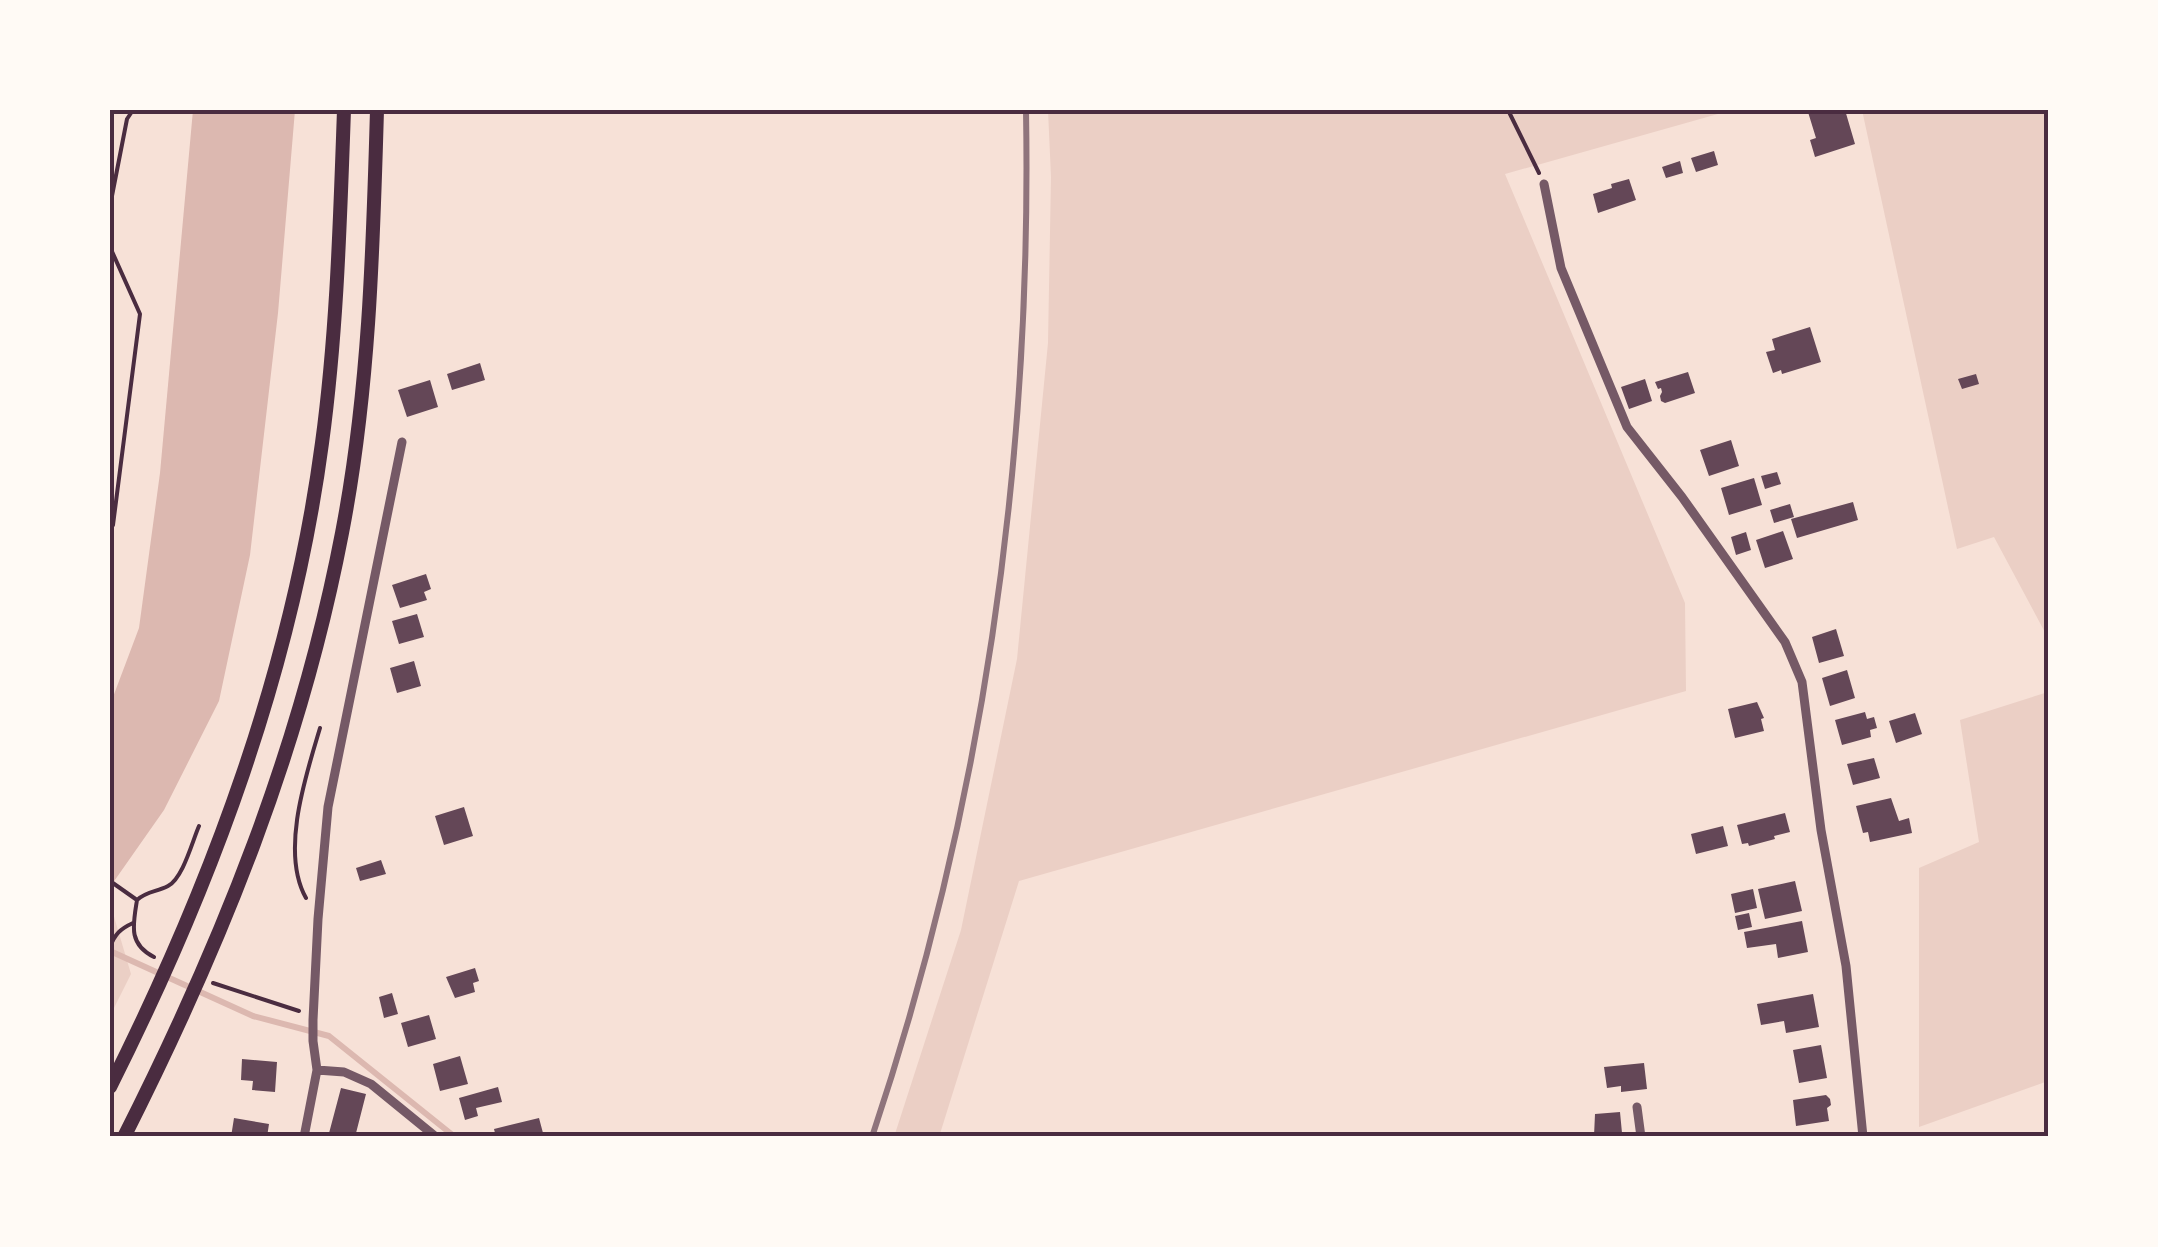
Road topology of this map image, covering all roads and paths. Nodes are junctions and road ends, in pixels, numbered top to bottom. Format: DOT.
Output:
graph roads {
  1 [pos="133,110"];
  2 [pos="344,110"];
  3 [pos="378,110"];
  4 [pos="1508,110"];
  5 [pos="1544,184"];
  6 [pos="110,206"];
  7 [pos="110,247"];
  8 [pos="402,442"];
  9 [pos="110,529"];
  10 [pos="320,728"];
  11 [pos="199,826"];
  12 [pos="110,881"];
  13 [pos="125,891"];
  14 [pos="137,900"];
  15 [pos="318,919"];
  16 [pos="133,923"];
  17 [pos="110,947"];
  18 [pos="318,1070"];
  19 [pos="110,1088"];
  20 [pos="1637,1107"];
  21 [pos="124,1137"];
  22 [pos="304,1137"];
  23 [pos="436,1137"];
  24 [pos="1641,1137"];
  25 [pos="1863,1137"];
  1 -- 6 [label="path"];
  2 -- 19 [label="main road"];
  3 -- 21 [label="main road"];
  4 -- 5 [label="path"];
  5 -- 25 [label="street"];
  7 -- 9 [label="path"];
  8 -- 15 [label="street"];
  10 -- 15 [label="path"];
  11 -- 14 [label="path"];
  12 -- 13 [label="path"];
  15 -- 18 [label="street"];
  16 -- 17 [label="path"];
  18 -- 22 [label="street"];
  18 -- 23 [label="street"];
  20 -- 24 [label="street"];
}
